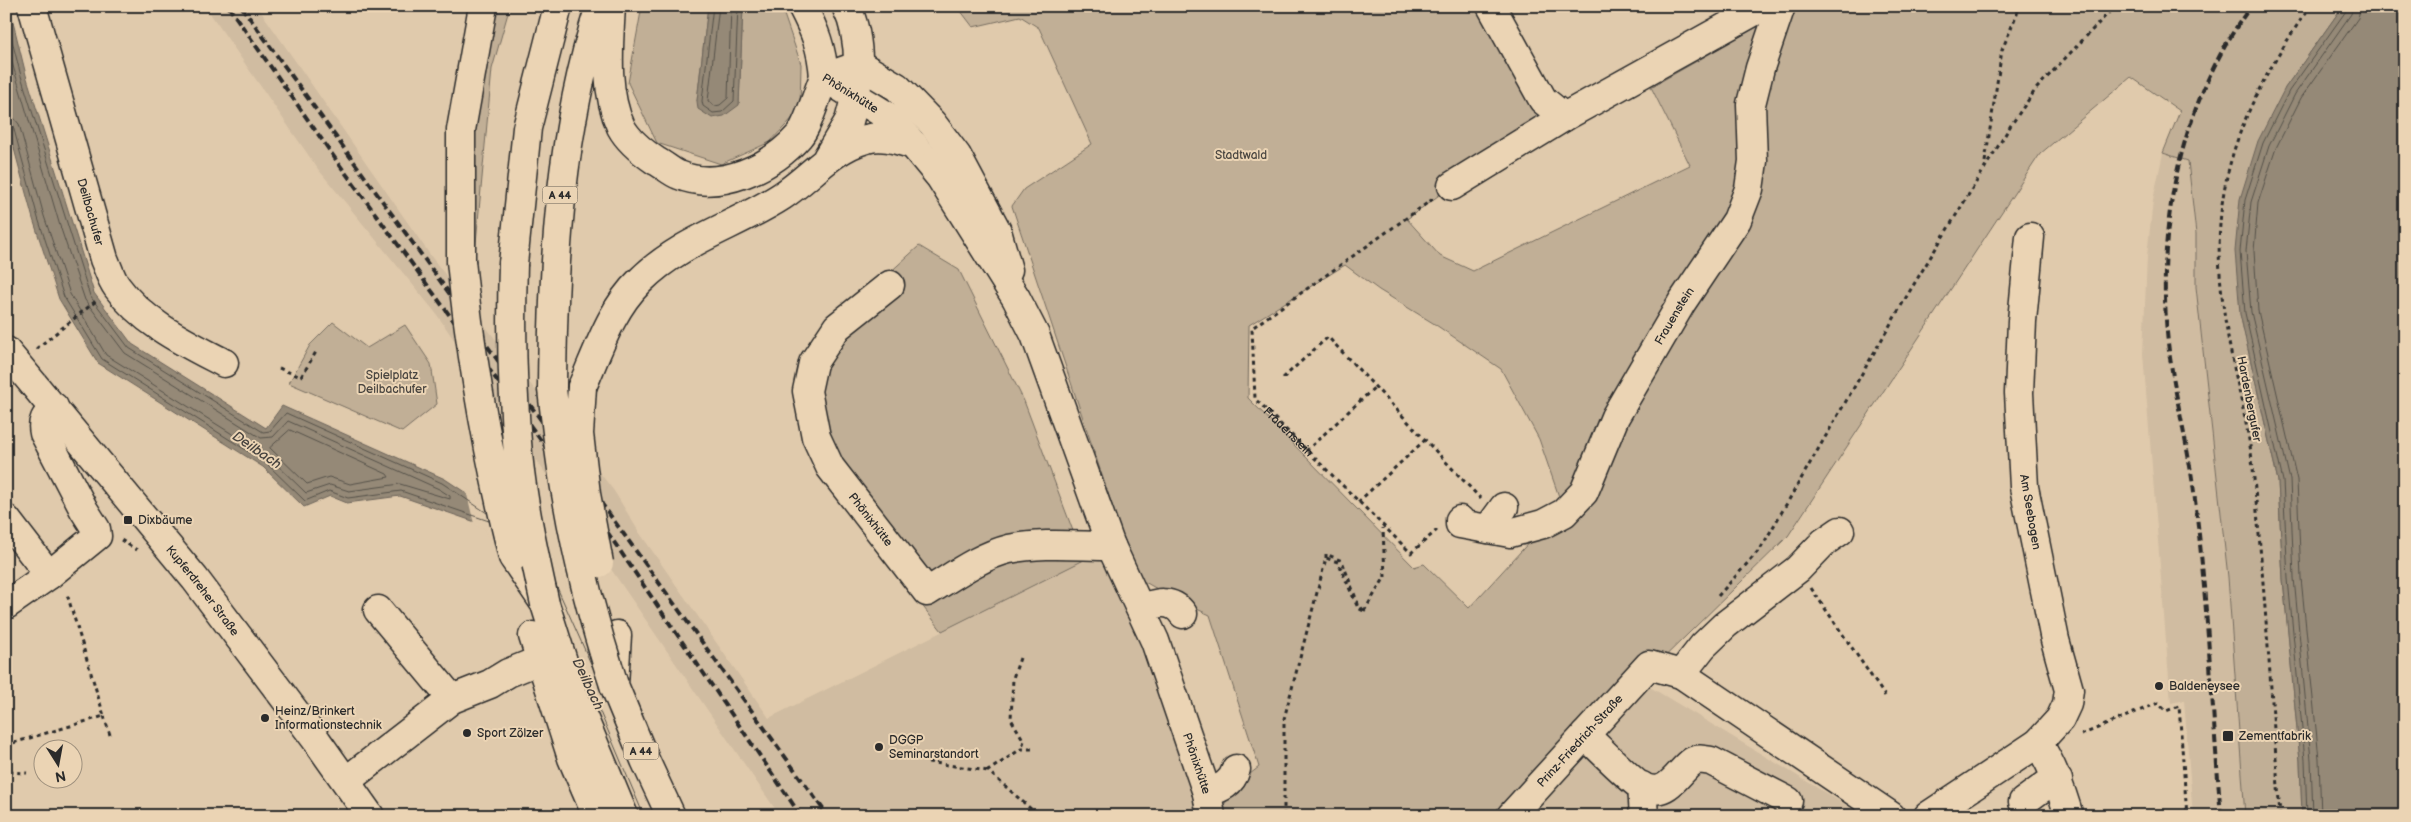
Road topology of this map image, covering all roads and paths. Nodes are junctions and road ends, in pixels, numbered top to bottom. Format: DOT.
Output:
graph roads {
  1 [pos="32,6"];
  2 [pos="483,6"];
  3 [pos="558,6"];
  4 [pos="600,6"];
  5 [pos="611,6"];
  6 [pos="802,6"];
  7 [pos="846,6"];
  8 [pos="1491,6"];
  9 [pos="1764,6"];
  10 [pos="1781,6"];
  11 [pos="2020,6"];
  12 [pos="2115,6"];
  13 [pos="2311,6"];
  14 [pos="860,65"];
  15 [pos="824,77"];
  16 [pos="856,95"];
  17 [pos="1564,117"];
  18 [pos="914,144"];
  19 [pos="826,159"];
  20 [pos="1985,165"];
  21 [pos="1452,186"];
  22 [pos="2030,237"];
  23 [pos="890,285"];
  24 [pos="104,295"];
  25 [pos="1016,298"];
  26 [pos="316,352"];
  27 [pos="12,357"];
  28 [pos="224,363"];
  29 [pos="279,368"];
  30 [pos="1283,378"];
  31 [pos="1375,388"];
  32 [pos="54,407"];
  33 [pos="1426,440"];
  34 [pos="1306,452"];
  35 [pos="1358,502"];
  36 [pos="1504,507"];
  37 [pos="6,519"];
  38 [pos="1452,525"];
  39 [pos="1383,527"];
  40 [pos="1488,529"];
  41 [pos="1840,532"];
  42 [pos="114,535"];
  43 [pos="1111,546"];
  44 [pos="145,556"];
  45 [pos="1798,569"];
  46 [pos="57,582"];
  47 [pos="1712,602"];
  48 [pos="545,604"];
  49 [pos="6,605"];
  50 [pos="1140,608"];
  51 [pos="378,610"];
  52 [pos="1183,614"];
  53 [pos="1020,658"];
  54 [pos="1681,674"];
  55 [pos="614,685"];
  56 [pos="1885,696"];
  57 [pos="452,699"];
  58 [pos="104,716"];
  59 [pos="110,735"];
  60 [pos="1585,735"];
  61 [pos="2080,735"];
  62 [pos="2038,742"];
  63 [pos="6,746"];
  64 [pos="1021,748"];
  65 [pos="1034,749"];
  66 [pos="6,755"];
  67 [pos="928,762"];
  68 [pos="1236,769"];
  69 [pos="988,770"];
  70 [pos="27,773"];
  71 [pos="2058,780"];
  72 [pos="346,781"];
  73 [pos="1642,786"];
  74 [pos="1788,801"];
  75 [pos="2023,802"];
  76 [pos="1209,804"];
  77 [pos="1031,809"];
  78 [pos="370,816"];
  79 [pos="597,816"];
  80 [pos="624,816"];
  81 [pos="671,816"];
  82 [pos="1284,816"];
  83 [pos="1511,816"];
  84 [pos="1644,816"];
  85 [pos="1891,816"];
  86 [pos="1928,816"];
  87 [pos="2069,816"];
  88 [pos="2187,816"];
  89 [pos="2280,816"];
  1 -- 28 [label="main road, Deilbachufer"];
  2 -- 48 [label="main road, bridge"];
  3 -- 48 [label="main road, bridge"];
  4 -- 55 [label="main road, A 44, bridge"];
  5 -- 15 [label="main road"];
  6 -- 15 [label="main road"];
  7 -- 14 [label="main road"];
  8 -- 17 [label="main road"];
  9 -- 17 [label="main road"];
  10 -- 40 [label="main road, Frauenstein"];
  11 -- 20 [label="path"];
  12 -- 20 [label="path"];
  13 -- 89 [label="path, Hardenbergufer"];
  14 -- 15 [label="main road, Phönixhütte"];
  14 -- 16 [label="main road"];
  14 -- 25 [label="main road, Phönixhütte"];
  15 -- 16 [label="main road, Phönixhütte"];
  16 -- 18 [label="main road, Phönixhütte"];
  16 -- 19 [label="main road"];
  17 -- 21 [label="main road"];
  18 -- 19 [label="main road"];
  18 -- 25 [label="main road, Phönixhütte"];
  19 -- 55 [label="main road, bridge"];
  20 -- 47 [label="path"];
  21 -- 34 [label="path, Frauenstein"];
  22 -- 62 [label="main road, Am Seebogen"];
  23 -- 43 [label="main road, Phönixhütte"];
  24 -- 27 [label="path"];
  25 -- 43 [label="main road, Phönixhütte"];
  26 -- 29 [label="path"];
  27 -- 32 [label="main road, Kupferdreher Straße"];
  30 -- 31 [label="path"];
  31 -- 33 [label="path"];
  31 -- 34 [label="path"];
  32 -- 46 [label="main road"];
  32 -- 72 [label="main road, Kupferdreher Straße"];
  33 -- 35 [label="path"];
  33 -- 38 [label="path"];
  34 -- 35 [label="path, Frauenstein"];
  35 -- 39 [label="path, Frauenstein"];
  36 -- 40 [label="main road"];
  37 -- 46 [label="main road"];
  38 -- 39 [label="path, Frauenstein"];
  38 -- 40 [label="main road, Frauenstein"];
  39 -- 82 [label="path"];
  41 -- 45 [label="main road"];
  42 -- 44 [label="path"];
  43 -- 50 [label="main road, Phönixhütte"];
  45 -- 54 [label="main road"];
  45 -- 56 [label="path"];
  46 -- 49 [label="main road"];
  46 -- 58 [label="path"];
  48 -- 80 [label="main road"];
  50 -- 52 [label="main road"];
  50 -- 76 [label="main road, Phönixhütte"];
  51 -- 57 [label="main road"];
  53 -- 64 [label="path"];
  54 -- 60 [label="main road, Prinz-Friedrich-Straße"];
  54 -- 85 [label="main road"];
  55 -- 81 [label="main road, A 44"];
  57 -- 72 [label="main road"];
  57 -- 79 [label="main road"];
  58 -- 59 [label="path"];
  58 -- 63 [label="path"];
  60 -- 73 [label="main road"];
  60 -- 83 [label="main road, Prinz-Friedrich-Straße"];
  61 -- 88 [label="path"];
  62 -- 71 [label="main road"];
  62 -- 86 [label="main road, Am Seebogen"];
  64 -- 65 [label="path"];
  64 -- 69 [label="path"];
  66 -- 70 [label="path"];
  67 -- 69 [label="path"];
  68 -- 76 [label="main road"];
  69 -- 77 [label="path"];
  71 -- 75 [label="main road"];
  71 -- 87 [label="main road"];
  72 -- 78 [label="main road, Kupferdreher Straße"];
  73 -- 74 [label="main road"];
  73 -- 84 [label="main road"];
}
